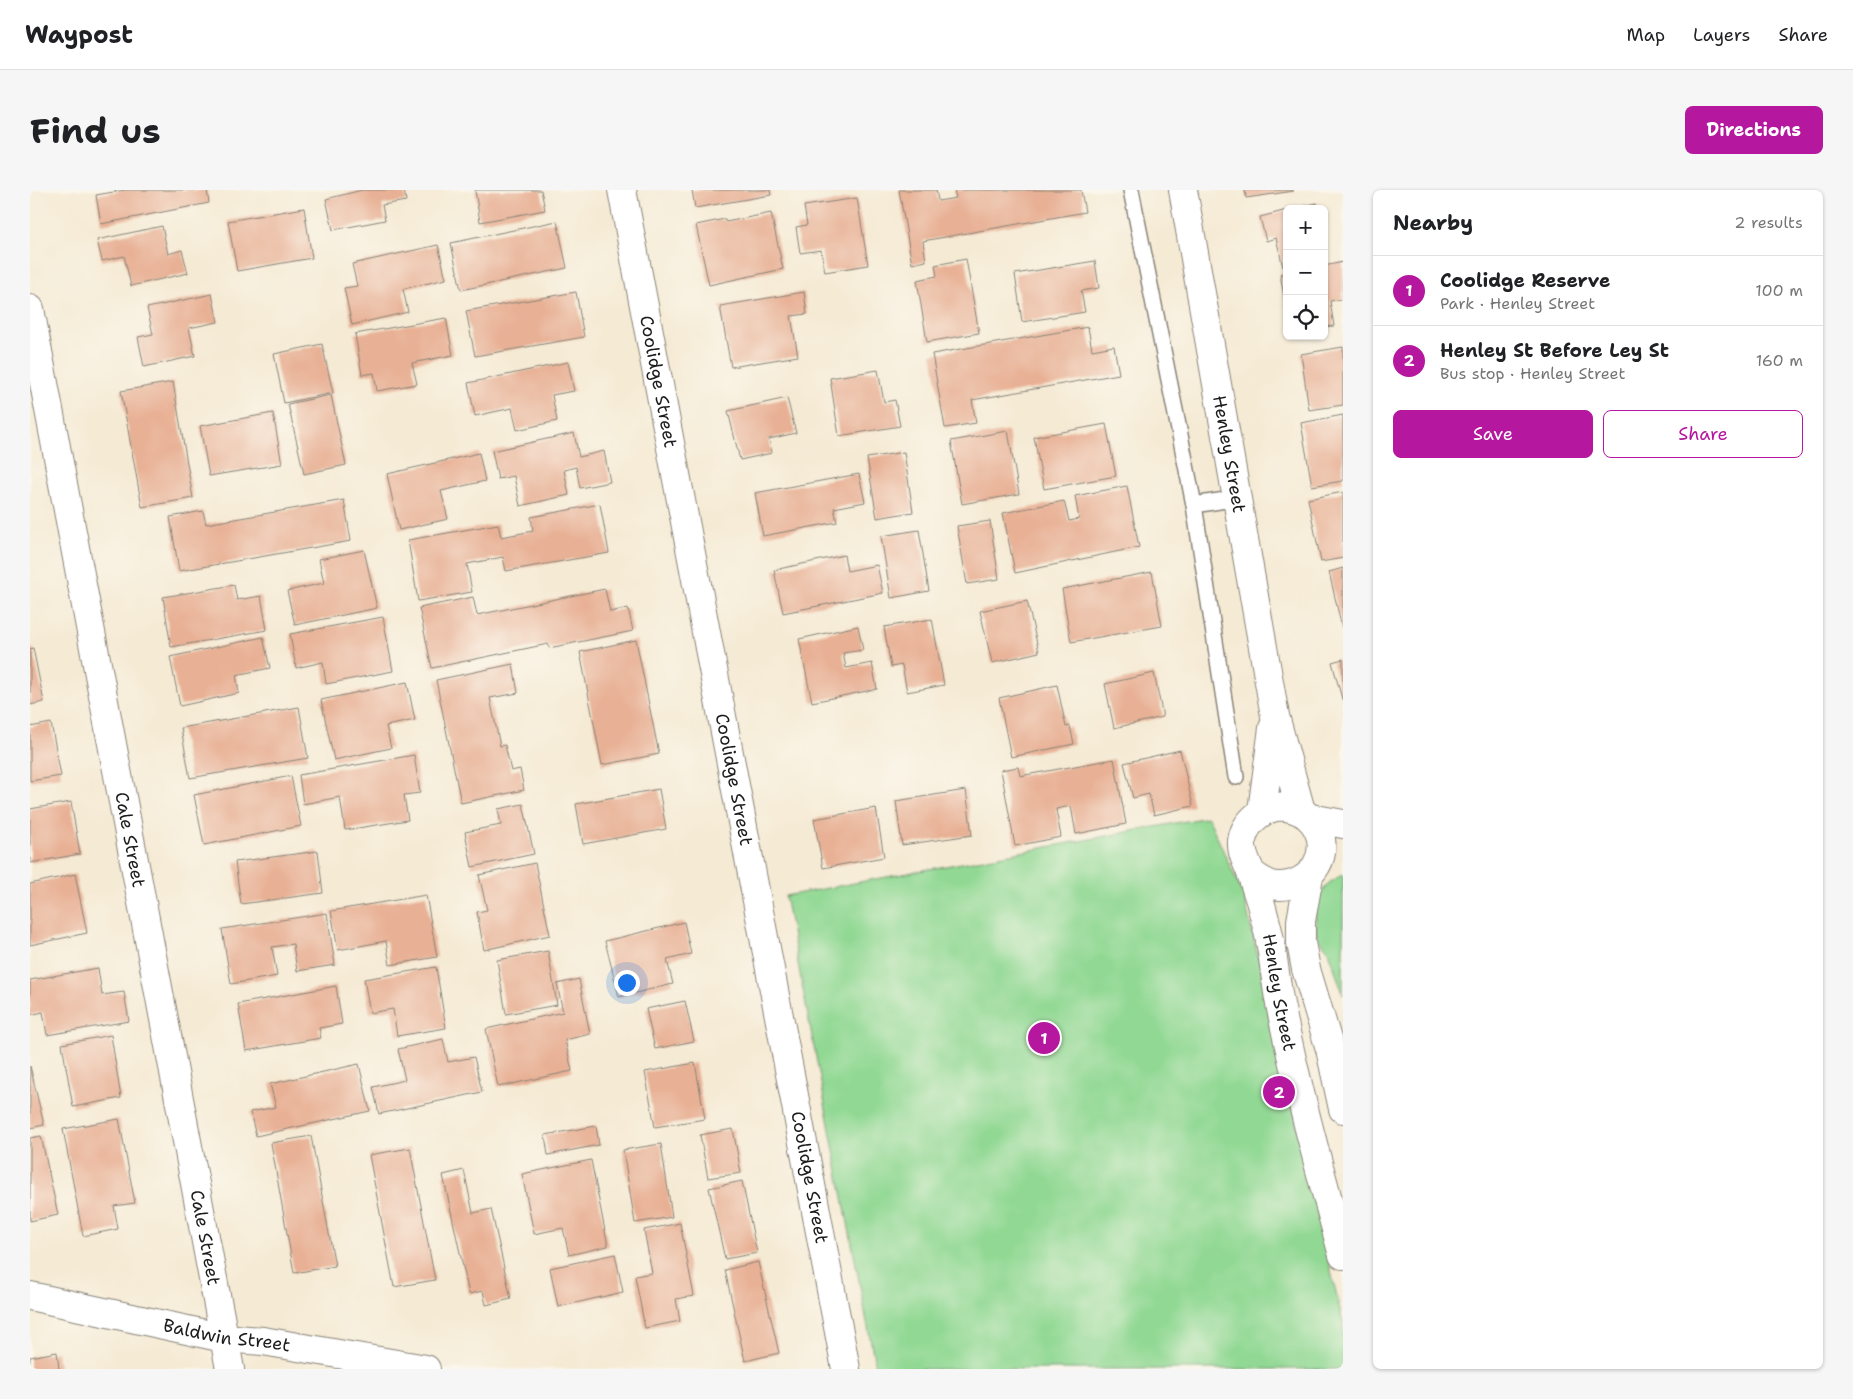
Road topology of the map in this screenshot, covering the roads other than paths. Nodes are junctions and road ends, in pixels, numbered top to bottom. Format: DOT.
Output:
graph roads {
  1 [pos="622,190"];
  2 [pos="1131,190"];
  3 [pos="1183,190"];
  4 [pos="30,310"];
  5 [pos="1238,498"];
  6 [pos="1194,505"];
  7 [pos="1275,716"];
  8 [pos="1236,777"];
  9 [pos="1262,811"];
  10 [pos="1305,815"];
  11 [pos="1343,824"];
  12 [pos="1324,864"];
  13 [pos="1252,874"];
  14 [pos="1343,1109"];
  15 [pos="1343,1255"];
  16 [pos="30,1296"];
  17 [pos="224,1338"];
  18 [pos="230,1369"];
  19 [pos="426,1369"];
  20 [pos="846,1369"];
  1 -- 20 [label="street, Coolidge Street"];
  2 -- 6 [label="lane"];
  3 -- 5 [label="street, Henley Street"];
  4 -- 17 [label="street, Cale Street"];
  5 -- 6 [label="lane"];
  5 -- 7 [label="street, Henley Street"];
  6 -- 8 [label="lane"];
  7 -- 9 [label="street, Henley Street"];
  7 -- 10 [label="street, Henley Street"];
  9 -- 10 [label="street"];
  9 -- 13 [label="street, Henley Street"];
  10 -- 11 [label="street"];
  10 -- 12 [label="street, Henley Street"];
  12 -- 13 [label="street"];
  12 -- 14 [label="street, Henley Street"];
  13 -- 15 [label="street, Henley Street"];
  16 -- 17 [label="street, Baldwin Street"];
  17 -- 18 [label="street, Cale Street"];
  17 -- 19 [label="street, Baldwin Street"];
}
